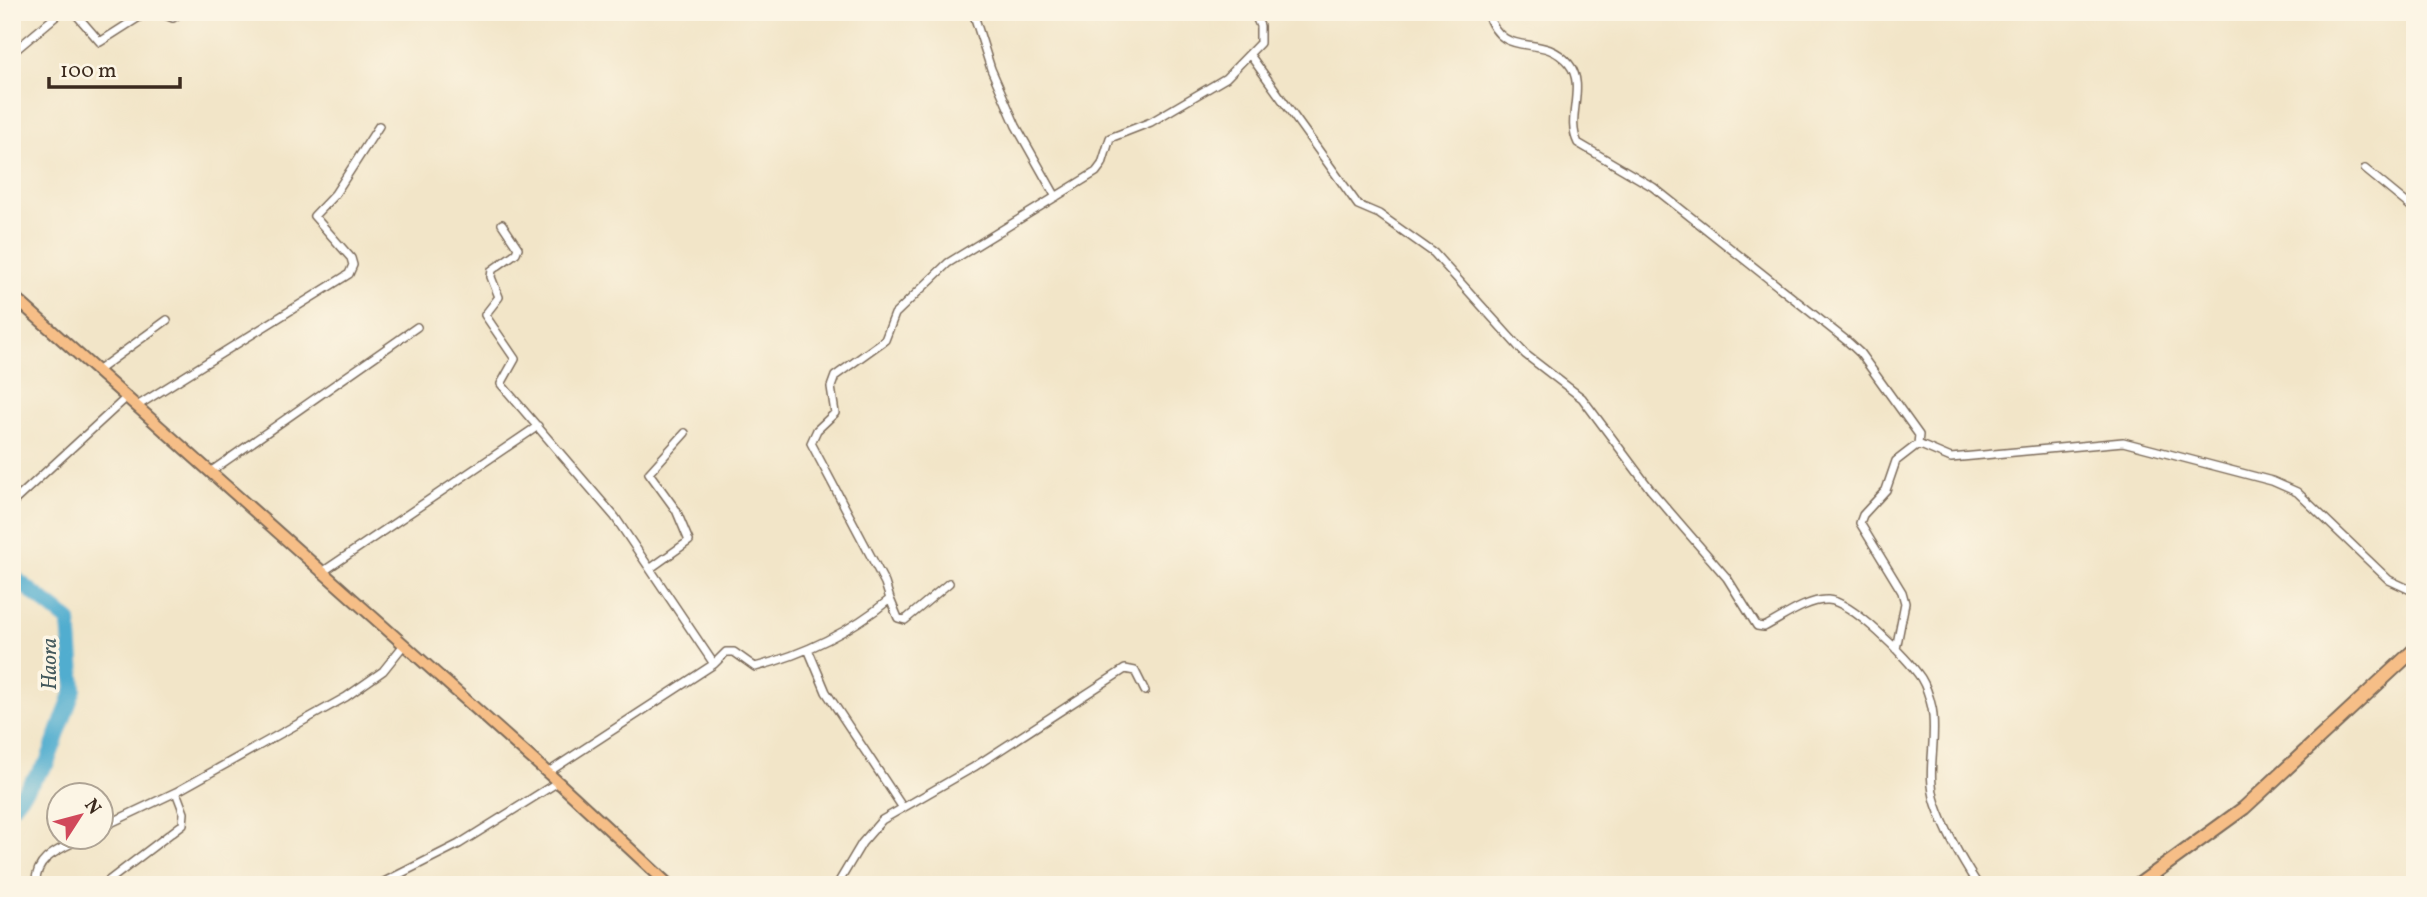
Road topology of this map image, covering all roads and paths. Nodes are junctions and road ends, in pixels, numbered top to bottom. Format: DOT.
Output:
graph roads {
  1 [pos="61,12"];
  2 [pos="74,12"];
  3 [pos="147,12"];
  4 [pos="158,12"];
  5 [pos="181,12"];
  6 [pos="973,12"];
  7 [pos="1254,12"];
  8 [pos="1487,12"];
  9 [pos="12,52"];
  10 [pos="1250,55"];
  11 [pos="379,126"];
  12 [pos="2365,169"];
  13 [pos="1056,197"];
  14 [pos="2415,210"];
  15 [pos="502,224"];
  16 [pos="12,295"];
  17 [pos="167,320"];
  18 [pos="417,327"];
  19 [pos="97,371"];
  20 [pos="127,397"];
  21 [pos="136,406"];
  22 [pos="538,426"];
  23 [pos="685,433"];
  24 [pos="1918,444"];
  25 [pos="210,472"];
  26 [pos="12,503"];
  27 [pos="651,568"];
  28 [pos="321,572"];
  29 [pos="949,583"];
  30 [pos="2415,592"];
  31 [pos="890,599"];
  32 [pos="404,646"];
  33 [pos="808,649"];
  34 [pos="1896,649"];
  35 [pos="2415,649"];
  36 [pos="714,664"];
  37 [pos="1145,691"];
  38 [pos="547,772"];
  39 [pos="558,782"];
  40 [pos="176,792"];
  41 [pos="904,808"];
  42 [pos="116,820"];
  43 [pos="58,852"];
  44 [pos="36,885"];
  45 [pos="103,885"];
  46 [pos="378,885"];
  47 [pos="669,885"];
  48 [pos="837,885"];
  49 [pos="1978,885"];
  50 [pos="2138,885"];
  1 -- 9 [label="street"];
  2 -- 3 [label="street"];
  4 -- 5 [label="street"];
  6 -- 13 [label="street"];
  7 -- 10 [label="street"];
  8 -- 24 [label="street"];
  10 -- 13 [label="street"];
  10 -- 34 [label="street"];
  11 -- 21 [label="street"];
  12 -- 14 [label="street"];
  13 -- 31 [label="street"];
  15 -- 22 [label="street"];
  16 -- 19 [label="main road"];
  17 -- 19 [label="street"];
  18 -- 25 [label="street"];
  19 -- 20 [label="main road"];
  20 -- 21 [label="main road"];
  20 -- 26 [label="street"];
  21 -- 25 [label="main road"];
  22 -- 27 [label="street"];
  22 -- 28 [label="street"];
  23 -- 27 [label="street"];
  24 -- 30 [label="street"];
  24 -- 34 [label="street"];
  25 -- 28 [label="main road"];
  27 -- 36 [label="street"];
  28 -- 32 [label="main road"];
  29 -- 31 [label="street"];
  31 -- 33 [label="street"];
  32 -- 38 [label="main road"];
  32 -- 40 [label="street"];
  33 -- 36 [label="street"];
  33 -- 41 [label="street"];
  34 -- 49 [label="street"];
  35 -- 50 [label="highway"];
  36 -- 38 [label="street"];
  37 -- 41 [label="street"];
  38 -- 39 [label="main road"];
  39 -- 46 [label="street"];
  39 -- 47 [label="main road"];
  40 -- 42 [label="street"];
  40 -- 45 [label="street"];
  41 -- 48 [label="street"];
  43 -- 44 [label="street"];
}
